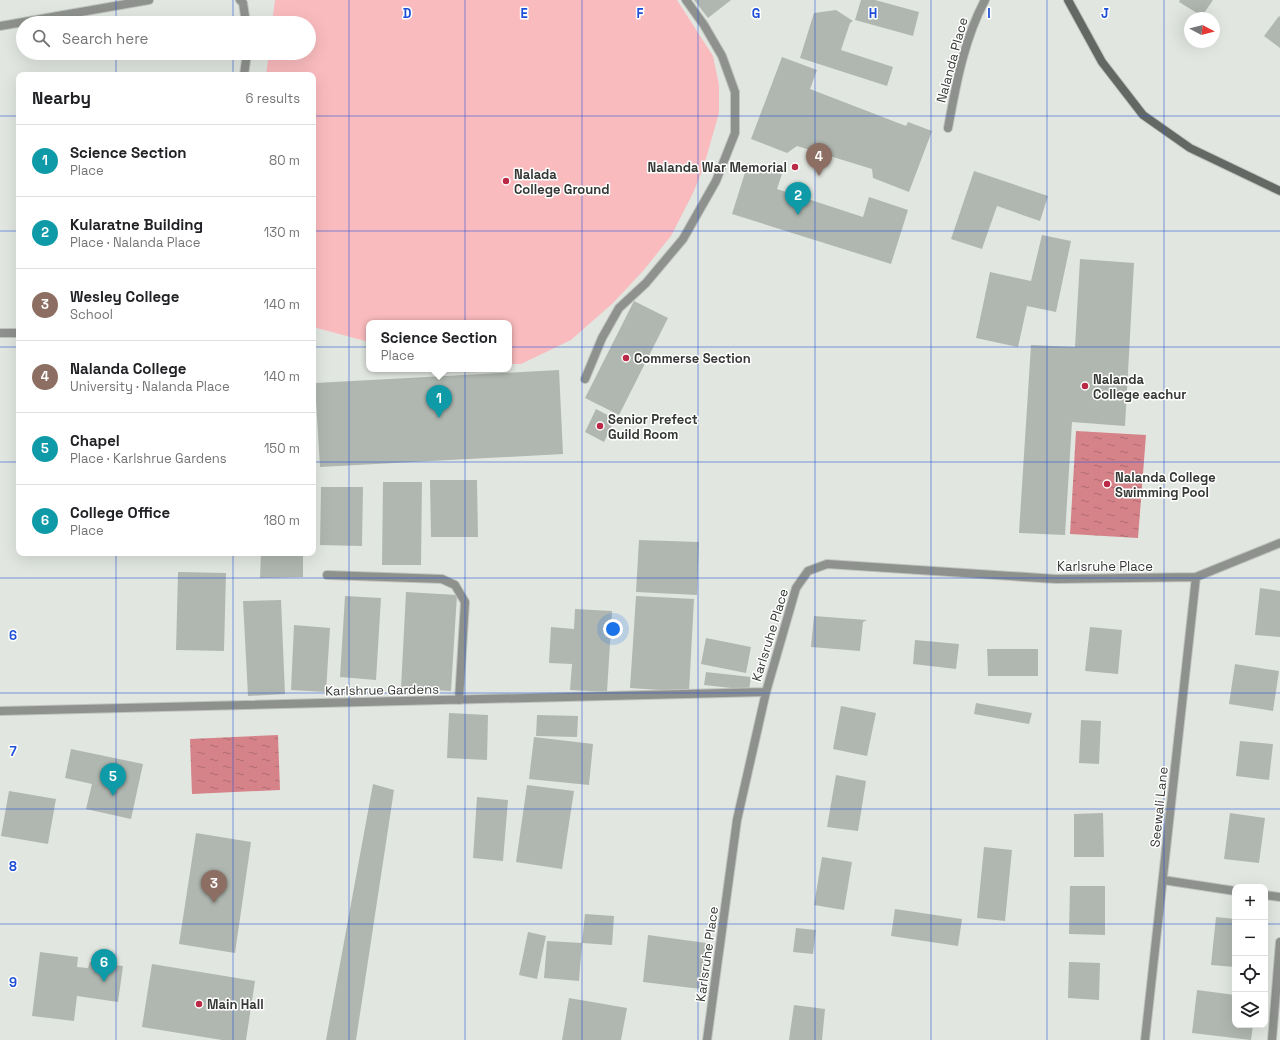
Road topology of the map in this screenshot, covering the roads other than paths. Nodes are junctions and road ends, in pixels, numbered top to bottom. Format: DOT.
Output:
graph roads {
  1 [pos="149,0"];
  2 [pos="240,0"];
  3 [pos="686,0"];
  4 [pos="985,0"];
  5 [pos="1068,0"];
  6 [pos="57,16"];
  7 [pos="245,16"];
  8 [pos="16,23"];
  9 [pos="0,26"];
  10 [pos="246,60"];
  11 [pos="244,72"];
  12 [pos="948,128"];
  13 [pos="1280,191"];
  14 [pos="0,333"];
  15 [pos="16,333"];
  16 [pos="585,379"];
  17 [pos="1280,543"];
  18 [pos="327,575"];
  19 [pos="1196,577"];
  20 [pos="766,692"];
  21 [pos="460,700"];
  22 [pos="0,711"];
  23 [pos="1163,880"];
  24 [pos="1232,890"];
  25 [pos="1268,895"];
  26 [pos="1280,897"];
  27 [pos="1280,942"];
  28 [pos="707,1040"];
  29 [pos="1145,1040"];
  30 [pos="1272,1040"];
  1 -- 6 [label="street"];
  2 -- 7 [label="street"];
  3 -- 16 [label="street"];
  4 -- 12 [label="street, Nalanda Place"];
  5 -- 13 [label="main road"];
  8 -- 9 [label="street"];
  10 -- 11 [label="street"];
  14 -- 15 [label="street"];
  17 -- 19 [label="street, Karlsruhe Place"];
  18 -- 21 [label="street"];
  19 -- 20 [label="street, Karlsruhe Place"];
  19 -- 23 [label="street, Seewali Lane"];
  20 -- 21 [label="street, Karlshrue Gardens"];
  20 -- 28 [label="street, Karlsruhe Place"];
  21 -- 22 [label="street, Karlshrue Gardens"];
  23 -- 24 [label="street"];
  23 -- 29 [label="street, Seewali Lane"];
  25 -- 26 [label="street"];
  27 -- 30 [label="street"];
}
